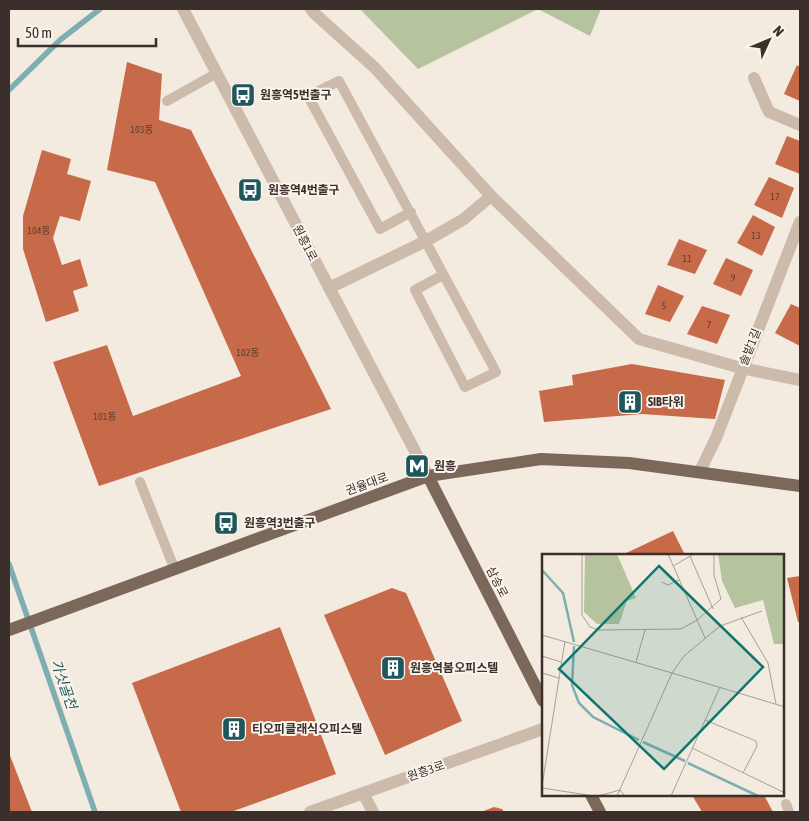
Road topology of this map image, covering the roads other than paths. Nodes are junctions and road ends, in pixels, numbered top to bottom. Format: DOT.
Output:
graph roads {
  1 [pos="183,9"];
  2 [pos="312,9"];
  3 [pos="217,73"];
  4 [pos="754,78"];
  5 [pos="167,101"];
  6 [pos="800,125"];
  7 [pos="491,196"];
  8 [pos="411,212"];
  9 [pos="800,222"];
  10 [pos="426,241"];
  11 [pos="444,274"];
  12 [pos="328,288"];
  13 [pos="742,368"];
  14 [pos="800,380"];
  15 [pos="700,472"];
  16 [pos="428,476"];
  17 [pos="140,482"];
  18 [pos="800,486"];
  19 [pos="175,570"];
  20 [pos="9,630"];
  21 [pos="542,699"];
  22 [pos="542,729"];
  23 [pos="363,793"];
  24 [pos="592,796"];
  25 [pos="310,812"];
  26 [pos="372,812"];
  27 [pos="600,812"];
  1 -- 3 [label="street, 원흥1로"];
  2 -- 7 [label="street"];
  3 -- 5 [label="lane"];
  3 -- 12 [label="street, 원흥1로"];
  4 -- 6 [label="street"];
  7 -- 10 [label="street"];
  7 -- 13 [label="street"];
  8 -- 8 [label="lane"];
  8 -- 10 [label="lane"];
  9 -- 13 [label="street, 솔밭1길"];
  10 -- 11 [label="lane"];
  10 -- 12 [label="street"];
  11 -- 11 [label="lane"];
  12 -- 16 [label="street, 원흥1로"];
  13 -- 14 [label="street"];
  13 -- 15 [label="street, 솔밭1길"];
  15 -- 16 [label="main road, 권율대로"];
  15 -- 18 [label="main road, 권율대로"];
  16 -- 19 [label="main road, 권율대로"];
  16 -- 21 [label="main road, 삼송로"];
  17 -- 19 [label="lane"];
  19 -- 20 [label="main road, 권율대로"];
  22 -- 23 [label="street, 원흥3로"];
  23 -- 25 [label="street, 원흥3로"];
  23 -- 26 [label="street"];
  24 -- 27 [label="main road"];
}
